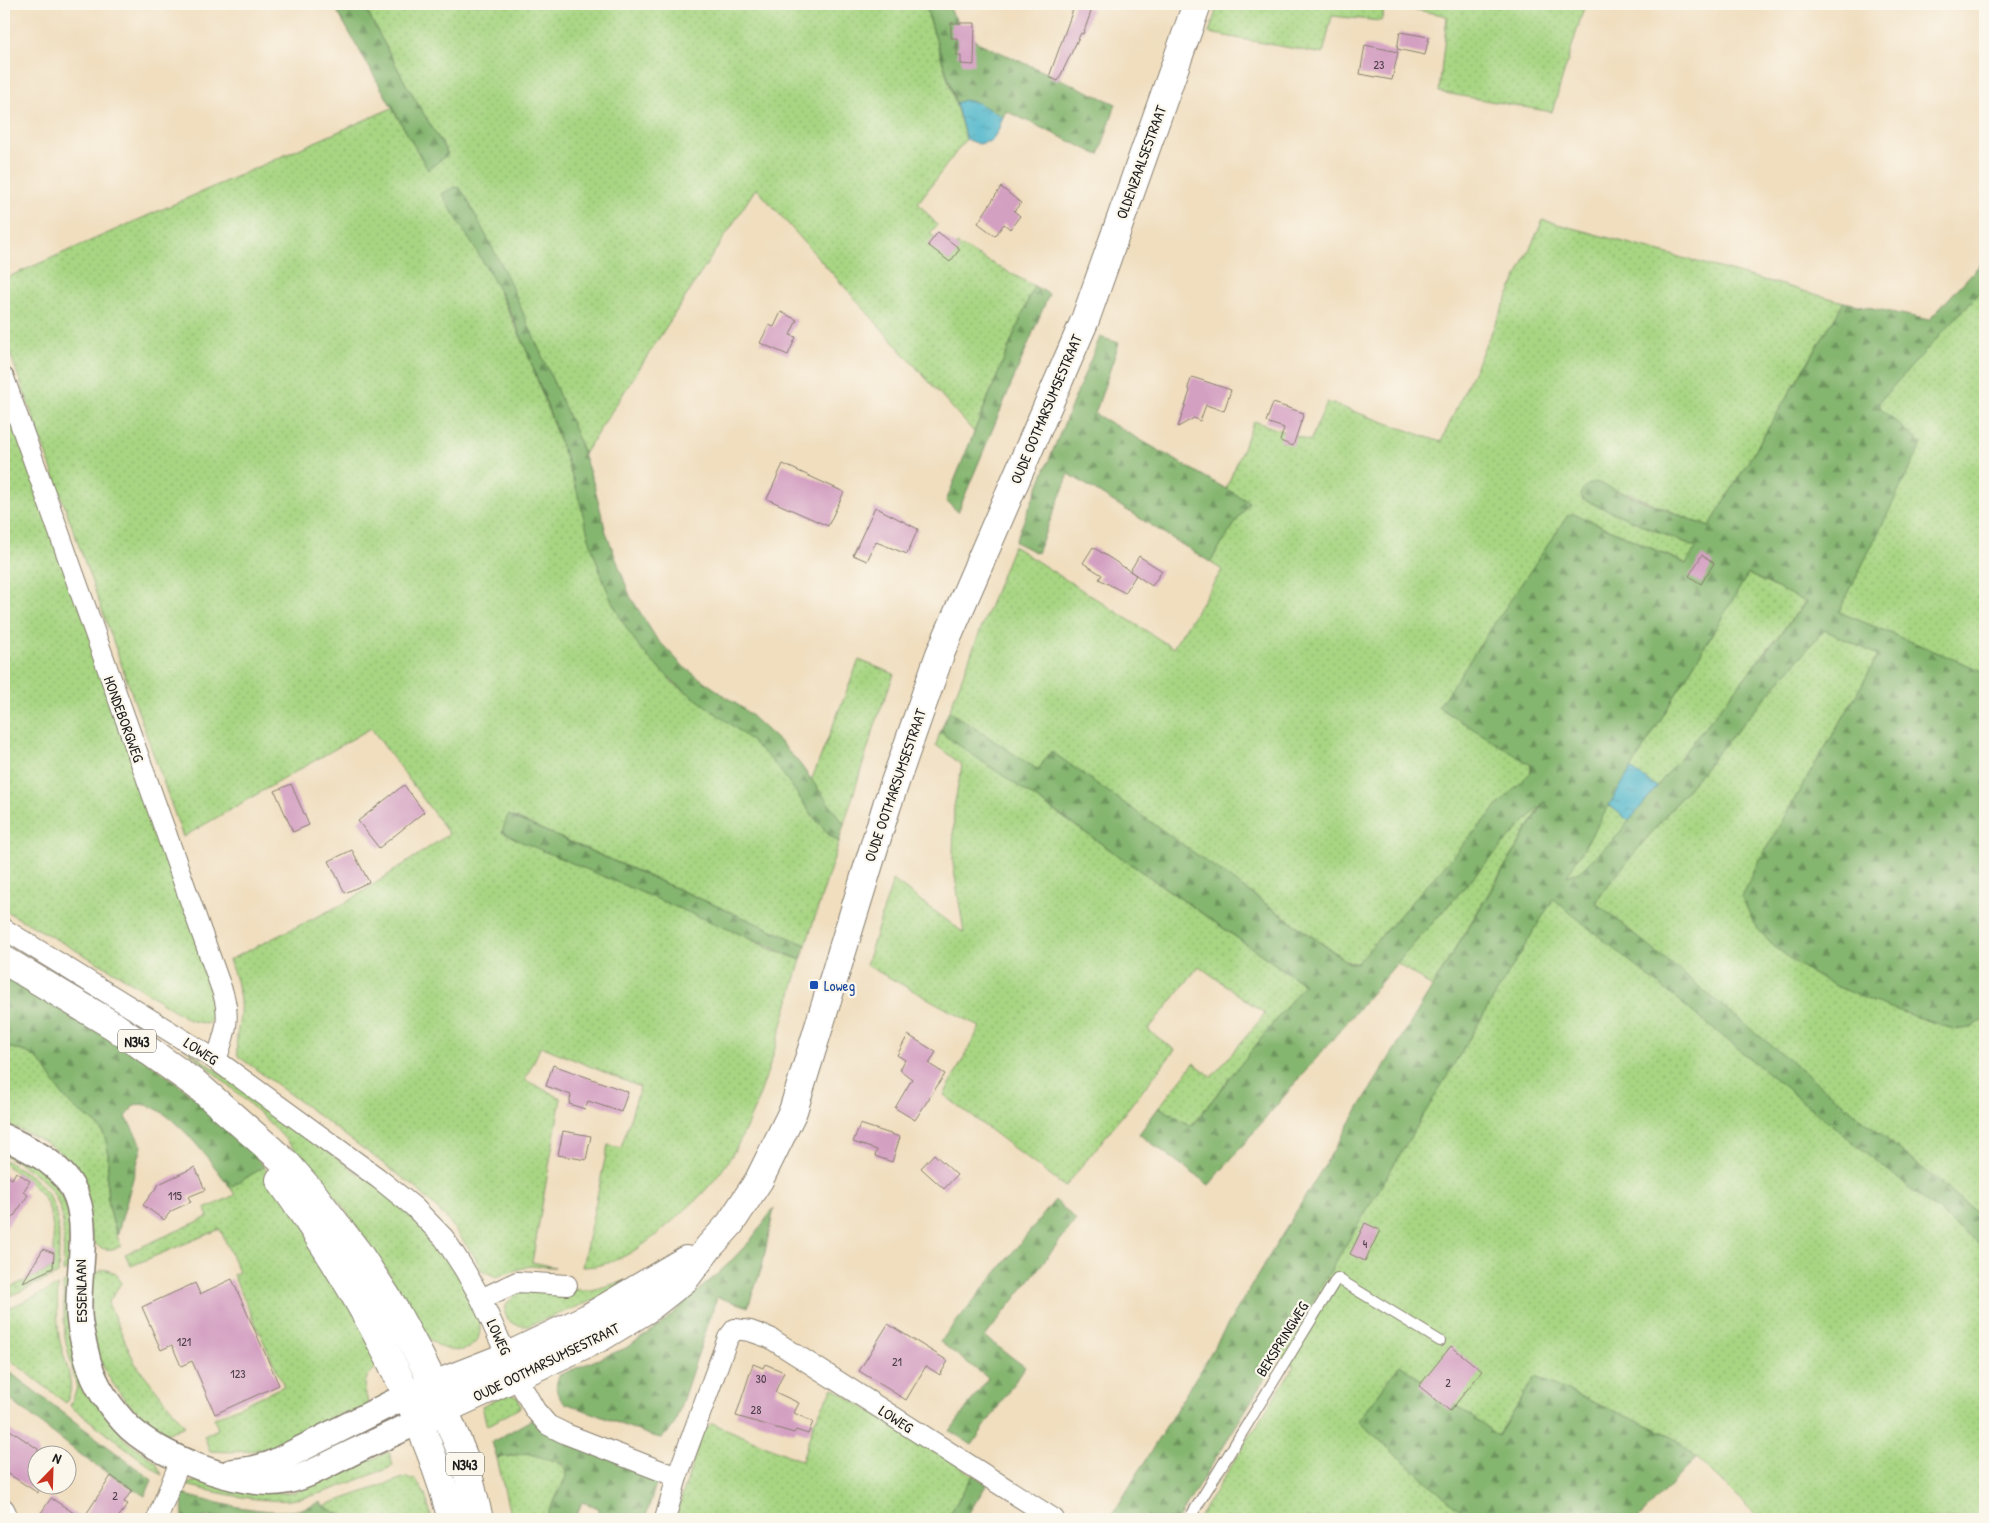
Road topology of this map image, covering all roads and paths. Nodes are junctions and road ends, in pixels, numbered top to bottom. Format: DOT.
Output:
graph roads {
  1 [pos="1197,4"];
  2 [pos="1085,320"];
  3 [pos="4,378"];
  4 [pos="4,929"];
  5 [pos="4,960"];
  6 [pos="216,1060"];
  7 [pos="4,1137"];
  8 [pos="257,1140"];
  9 [pos="567,1285"];
  10 [pos="481,1299"];
  11 [pos="1440,1341"];
  12 [pos="512,1367"];
  13 [pos="434,1385"];
  14 [pos="406,1396"];
  15 [pos="444,1412"];
  16 [pos="417,1422"];
  17 [pos="181,1459"];
  18 [pos="219,1473"];
  19 [pos="677,1477"];
  20 [pos="4,1509"];
  21 [pos="5,1519"];
  22 [pos="157,1519"];
  23 [pos="452,1519"];
  24 [pos="479,1519"];
  25 [pos="665,1519"];
  26 [pos="1054,1519"];
  27 [pos="1189,1519"];
  1 -- 2 [label="main road, OLDENZAALSESTRAAT"];
  2 -- 12 [label="main road, OUDE OOTMARSUMSESTRAAT"];
  3 -- 6 [label="street, HONDEBORGWEG"];
  4 -- 6 [label="street, LOWEG"];
  5 -- 8 [label="main road, N343"];
  6 -- 10 [label="street, LOWEG"];
  7 -- 17 [label="street, ESSENLAAN"];
  8 -- 13 [label="main road, N343"];
  8 -- 14 [label="main road, N343"];
  9 -- 10 [label="street"];
  10 -- 12 [label="street, LOWEG"];
  11 -- 27 [label="lane, BEKSPRINGWEG"];
  12 -- 13 [label="main road, OUDE OOTMARSUMSESTRAAT"];
  12 -- 15 [label="main road, OUDE OOTMARSUMSESTRAAT"];
  12 -- 19 [label="street, LOWEG"];
  13 -- 14 [label="main road, OUDE OOTMARSUMSESTRAAT"];
  13 -- 15 [label="main road, N343"];
  14 -- 16 [label="main road, N343"];
  14 -- 18 [label="street, ESSENLAAN"];
  15 -- 16 [label="main road, OUDE OOTMARSUMSESTRAAT"];
  15 -- 24 [label="main road, N343"];
  16 -- 18 [label="street, ESSENLAAN"];
  16 -- 23 [label="main road, N343"];
  17 -- 18 [label="street, ESSENLAAN"];
  17 -- 22 [label="street"];
  19 -- 25 [label="street"];
  19 -- 26 [label="street, LOWEG"];
  20 -- 21 [label="street"];
}
